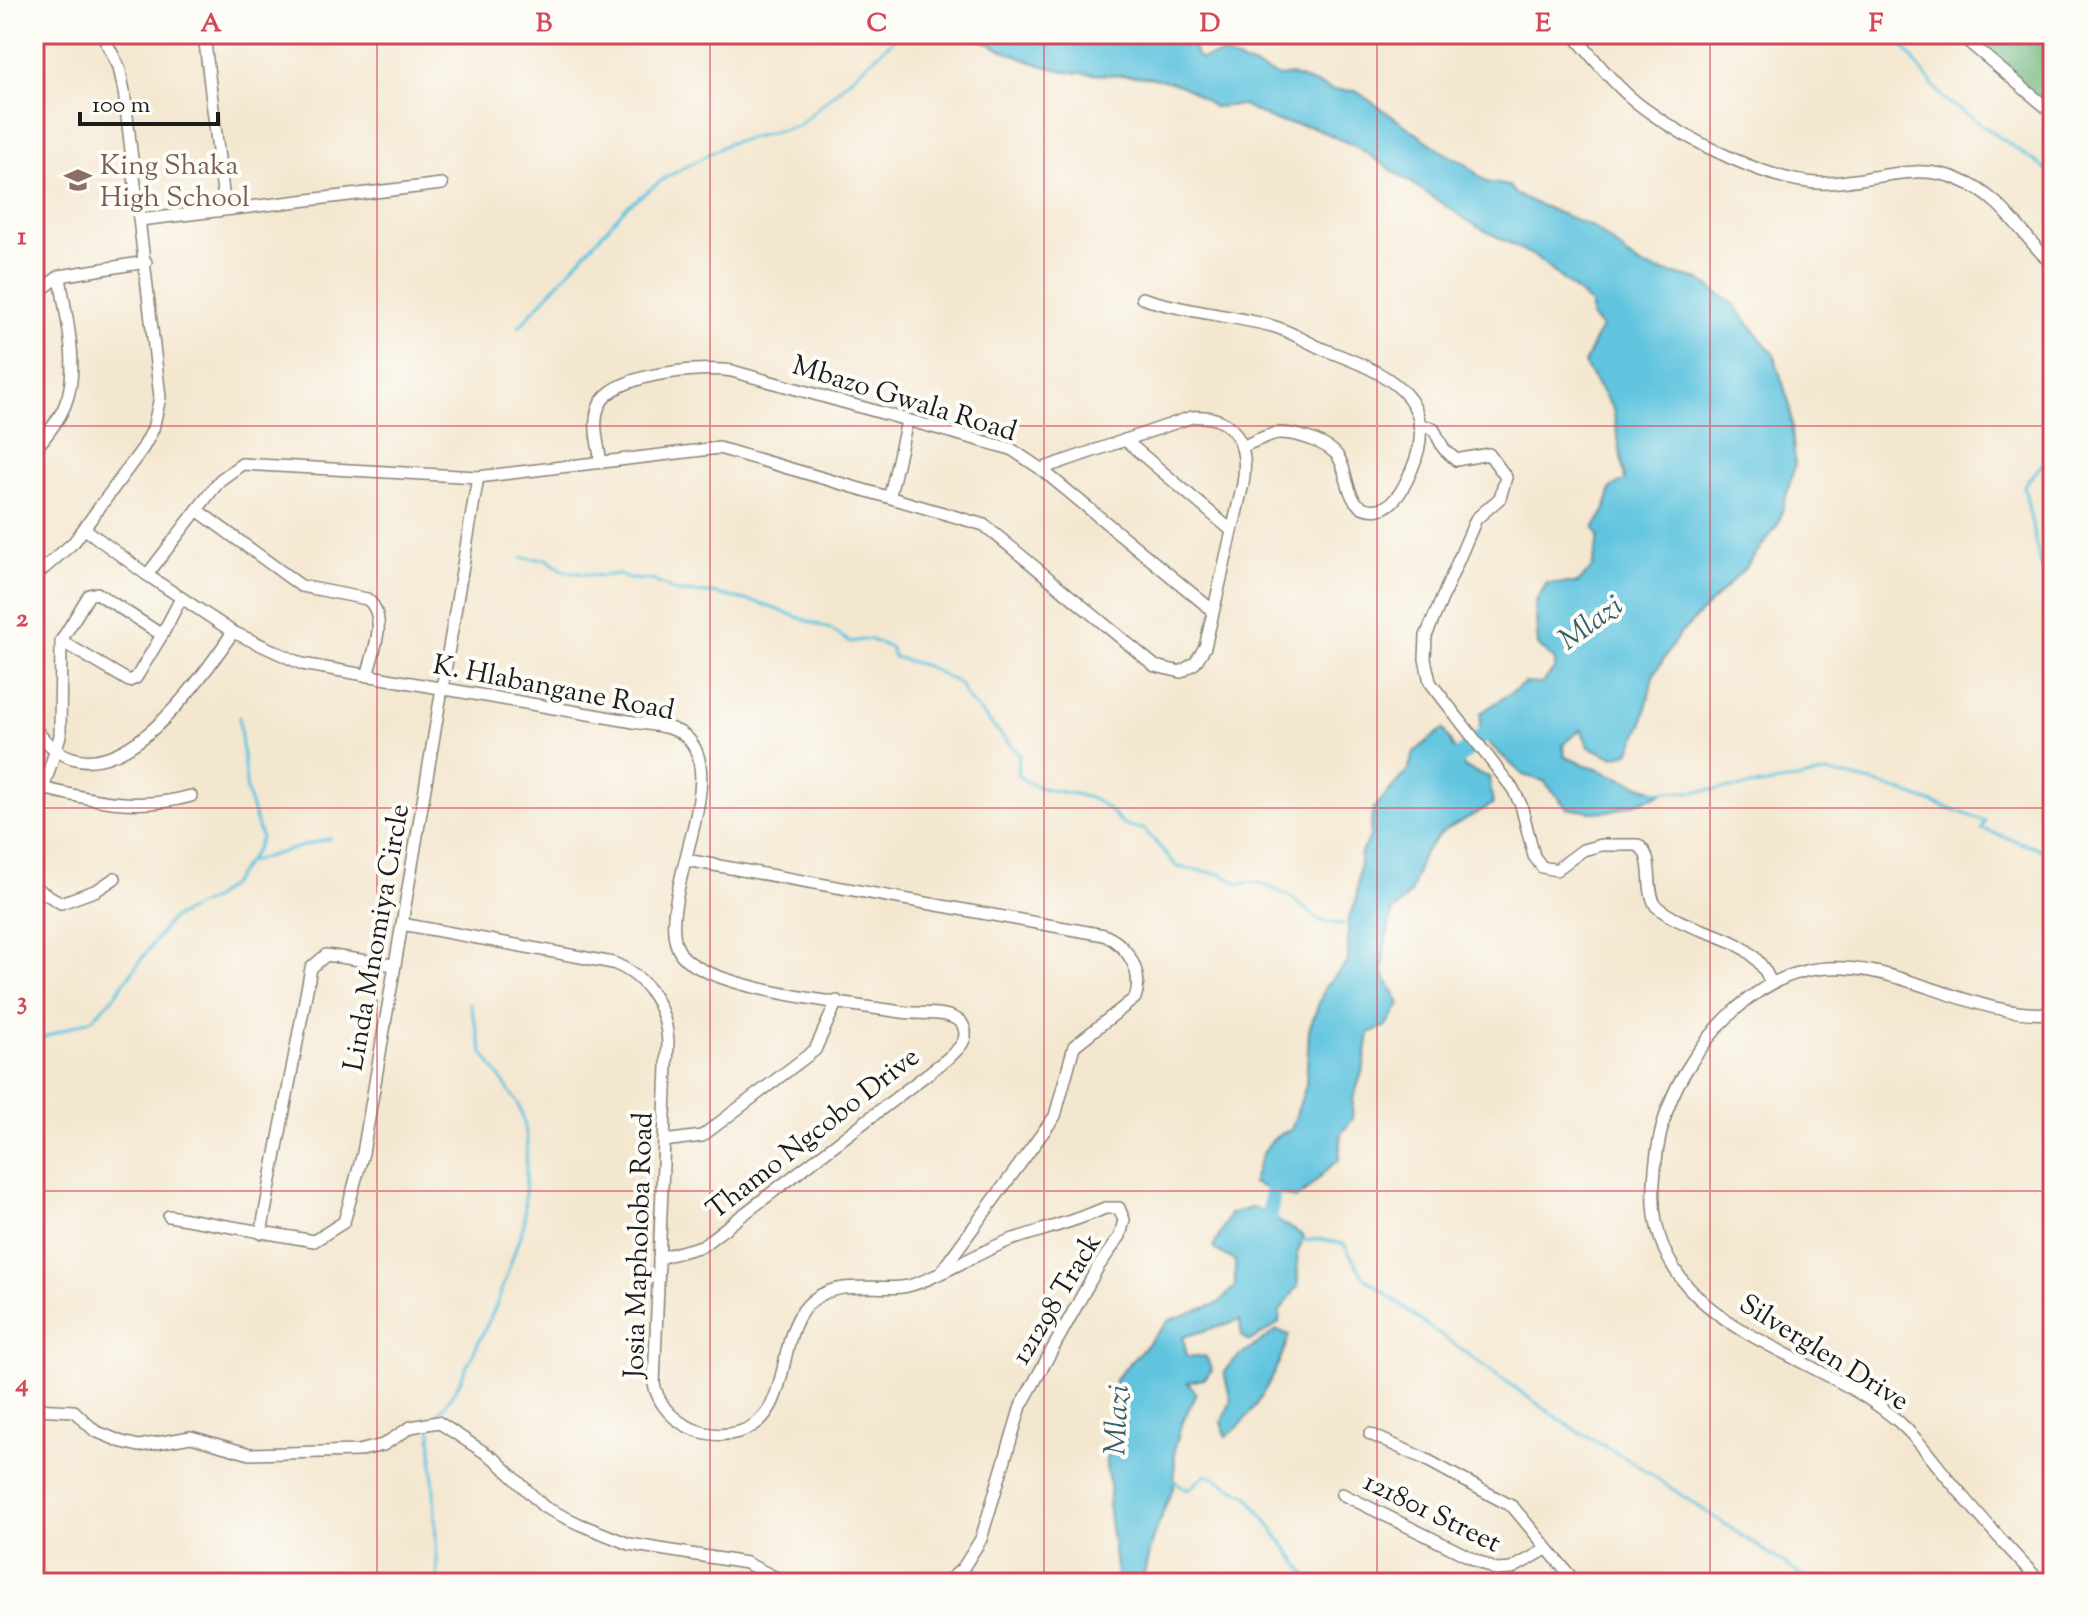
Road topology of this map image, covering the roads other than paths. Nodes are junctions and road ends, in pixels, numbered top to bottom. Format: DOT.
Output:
graph roads {
  1 [pos="102,34"];
  2 [pos="204,34"];
  3 [pos="1573,34"];
  4 [pos="1959,34"];
  5 [pos="2053,113"];
  6 [pos="442,184"];
  7 [pos="225,209"];
  8 [pos="140,220"];
  9 [pos="146,262"];
  10 [pos="2053,265"];
  11 [pos="60,276"];
  12 [pos="34,295"];
  13 [pos="1142,298"];
  14 [pos="907,421"];
  15 [pos="1419,425"];
  16 [pos="1125,440"];
  17 [pos="1244,446"];
  18 [pos="34,451"];
  19 [pos="601,462"];
  20 [pos="1041,469"];
  21 [pos="478,477"];
  22 [pos="890,495"];
  23 [pos="197,510"];
  24 [pos="85,529"];
  25 [pos="1231,530"];
  26 [pos="35,573"];
  27 [pos="147,575"];
  28 [pos="181,598"];
  29 [pos="1212,610"];
  30 [pos="233,632"];
  31 [pos="162,635"];
  32 [pos="61,641"];
  33 [pos="367,676"];
  34 [pos="443,689"];
  35 [pos="34,727"];
  36 [pos="55,751"];
  37 [pos="42,788"];
  38 [pos="191,796"];
  39 [pos="34,817"];
  40 [pos="686,860"];
  41 [pos="115,878"];
  42 [pos="34,887"];
  43 [pos="402,924"];
  44 [pos="394,965"];
  45 [pos="1771,983"];
  46 [pos="837,1001"];
  47 [pos="2053,1013"];
  48 [pos="957,1019"];
  49 [pos="664,1141"];
  50 [pos="169,1216"];
  51 [pos="261,1233"];
  52 [pos="659,1258"];
  53 [pos="942,1270"];
  54 [pos="34,1409"];
  55 [pos="1370,1434"];
  56 [pos="1342,1494"];
  57 [pos="1545,1550"];
  58 [pos="787,1583"];
  59 [pos="946,1583"];
  60 [pos="1576,1583"];
  61 [pos="2042,1583"];
  1 -- 8 [label="street"];
  2 -- 7 [label="street"];
  3 -- 10 [label="street"];
  4 -- 5 [label="street"];
  6 -- 7 [label="street"];
  7 -- 8 [label="street"];
  8 -- 9 [label="street"];
  9 -- 11 [label="street"];
  9 -- 24 [label="street"];
  11 -- 12 [label="street"];
  11 -- 18 [label="street"];
  13 -- 15 [label="street"];
  14 -- 19 [label="street, Mbazo Gwala Road"];
  14 -- 20 [label="street, Mbazo Gwala Road"];
  14 -- 22 [label="street"];
  15 -- 17 [label="street"];
  15 -- 45 [label="street"];
  16 -- 17 [label="street"];
  16 -- 20 [label="street"];
  16 -- 25 [label="street"];
  17 -- 25 [label="street"];
  19 -- 21 [label="street"];
  19 -- 22 [label="street"];
  20 -- 29 [label="street, Mbazo Gwala Road"];
  21 -- 23 [label="street"];
  21 -- 34 [label="street, Linda Mnomiya Circle"];
  22 -- 29 [label="street"];
  23 -- 27 [label="street"];
  23 -- 33 [label="street"];
  24 -- 26 [label="street"];
  24 -- 27 [label="street, K. Hlabangane Road"];
  25 -- 29 [label="street"];
  27 -- 28 [label="street, K. Hlabangane Road"];
  28 -- 30 [label="street, K. Hlabangane Road"];
  28 -- 31 [label="street"];
  30 -- 33 [label="street, K. Hlabangane Road"];
  30 -- 36 [label="street"];
  31 -- 32 [label="street"];
  31 -- 32 [label="street"];
  32 -- 36 [label="street"];
  33 -- 34 [label="street, K. Hlabangane Road"];
  34 -- 40 [label="street, K. Hlabangane Road"];
  34 -- 43 [label="street, Linda Mnomiya Circle"];
  35 -- 36 [label="street"];
  36 -- 37 [label="street"];
  37 -- 38 [label="street"];
  37 -- 39 [label="street"];
  40 -- 46 [label="street, K. Hlabangane Road"];
  40 -- 53 [label="street"];
  41 -- 42 [label="street"];
  43 -- 44 [label="street, Linda Mnomiya Circle"];
  43 -- 49 [label="street, Josia Mapholoba Road"];
  44 -- 51 [label="street, Linda Mnomiya Circle"];
  44 -- 51 [label="street"];
  45 -- 47 [label="street, Silverglen Drive"];
  45 -- 61 [label="street, Silverglen Drive"];
  46 -- 48 [label="street, K. Hlabangane Road"];
  46 -- 49 [label="street"];
  48 -- 52 [label="street, Thamo Ngcobo Drive"];
  49 -- 52 [label="street, Josia Mapholoba Road"];
  50 -- 51 [label="street, Linda Mnomiya Circle"];
  52 -- 53 [label="street, Josia Mapholoba Road"];
  53 -- 59 [label="street, 121298 Track"];
  54 -- 58 [label="street"];
  55 -- 57 [label="street"];
  56 -- 57 [label="street, 121801 Street"];
  57 -- 60 [label="street"];
}
